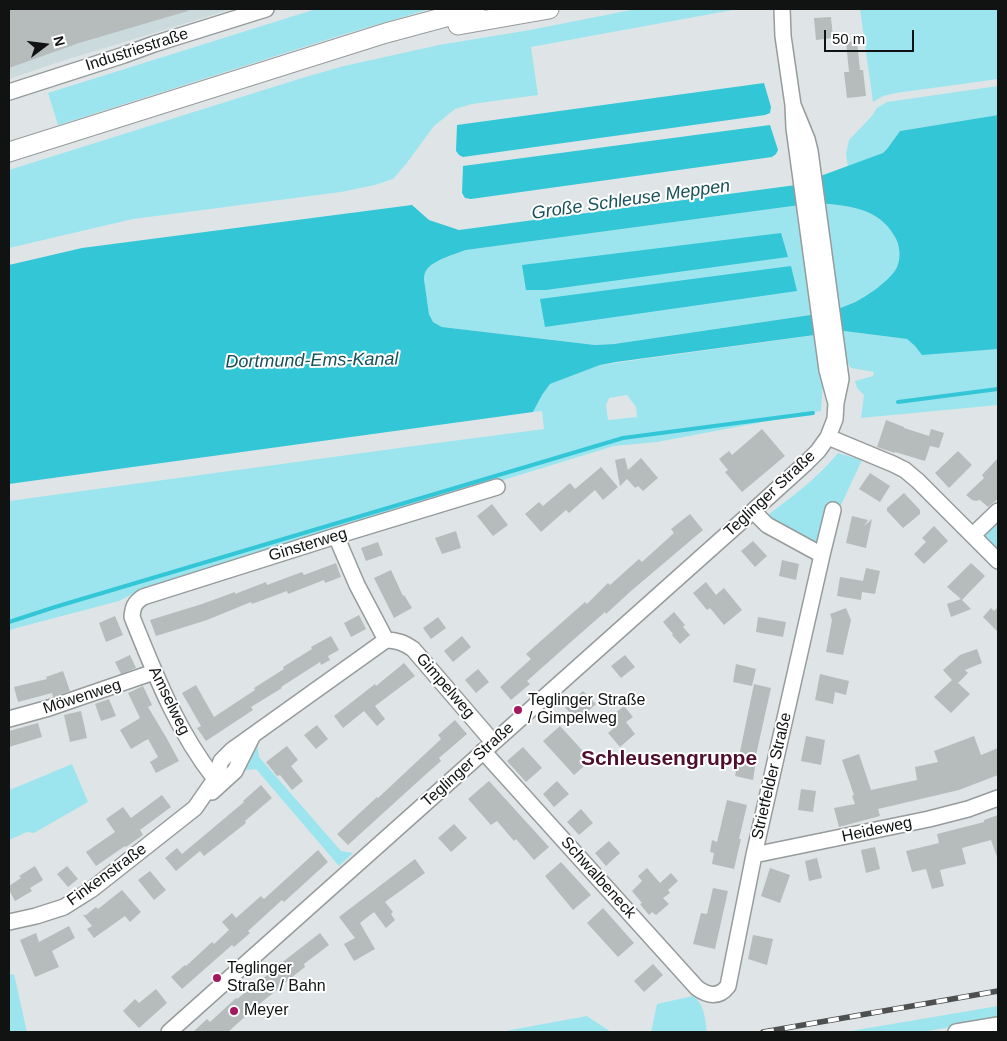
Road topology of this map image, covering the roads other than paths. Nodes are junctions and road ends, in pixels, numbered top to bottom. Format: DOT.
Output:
graph roads {
  1 [pos="266,9"];
  2 [pos="475,9"];
  3 [pos="549,9"];
  4 [pos="776,9"];
  5 [pos="782,9"];
  6 [pos="783,36"];
  7 [pos="332,50"];
  8 [pos="9,92"];
  9 [pos="9,152"];
  10 [pos="812,209"];
  11 [pos="830,339"];
  12 [pos="836,403"];
  13 [pos="828,437"];
  14 [pos="497,486"];
  15 [pos="833,510"];
  16 [pos="753,511"];
  17 [pos="998,511"];
  18 [pos="973,535"];
  19 [pos="336,536"];
  20 [pos="822,555"];
  21 [pos="998,561"];
  22 [pos="132,617"];
  23 [pos="386,640"];
  24 [pos="154,672"];
  25 [pos="9,719"];
  26 [pos="252,736"];
  27 [pos="488,747"];
  28 [pos="215,779"];
  29 [pos="998,798"];
  30 [pos="195,808"];
  31 [pos="754,855"];
  32 [pos="9,922"];
  33 [pos="718,994"];
  34 [pos="998,1025"];
  35 [pos="169,1032"];
  36 [pos="956,1032"];
  1 -- 8 [label="street, Industriestraße"];
  2 -- 7 [label="main road"];
  3 -- 7 [label="main road"];
  4 -- 6 [label="street, Teglinger Straße"];
  5 -- 6 [label="street, Teglinger Straße"];
  6 -- 10 [label="street, Teglinger Straße"];
  7 -- 9 [label="main road"];
  10 -- 11 [label="street, Teglinger Straße"];
  10 -- 11 [label="street, Teglinger Straße"];
  11 -- 12 [label="street, Teglinger Straße"];
  11 -- 12 [label="street, Teglinger Straße"];
  12 -- 13 [label="street, Teglinger Straße"];
  13 -- 16 [label="street, Teglinger Straße"];
  13 -- 18 [label="street"];
  14 -- 19 [label="street, Ginsterweg"];
  15 -- 20 [label="street, Strietfelder Straße"];
  16 -- 20 [label="street"];
  16 -- 27 [label="street, Teglinger Straße"];
  17 -- 18 [label="street"];
  18 -- 21 [label="street"];
  19 -- 22 [label="street, Ginsterweg"];
  19 -- 23 [label="street"];
  20 -- 31 [label="street, Strietfelder Straße"];
  22 -- 24 [label="street, Amselweg"];
  23 -- 26 [label="street, Finkenstraße"];
  23 -- 27 [label="street, Gimpelweg"];
  24 -- 25 [label="street, Möwenweg"];
  24 -- 28 [label="street, Amselweg"];
  26 -- 28 [label="street, Finkenstraße"];
  26 -- 30 [label="street, Finkenstraße"];
  27 -- 33 [label="street, Schwalbeneck"];
  27 -- 35 [label="street, Teglinger Straße"];
  28 -- 30 [label="street, Finkenstraße"];
  29 -- 31 [label="street, Heideweg"];
  30 -- 32 [label="street, Finkenstraße"];
  31 -- 33 [label="street, Strietfelder Straße"];
  34 -- 36 [label="street"];
}
